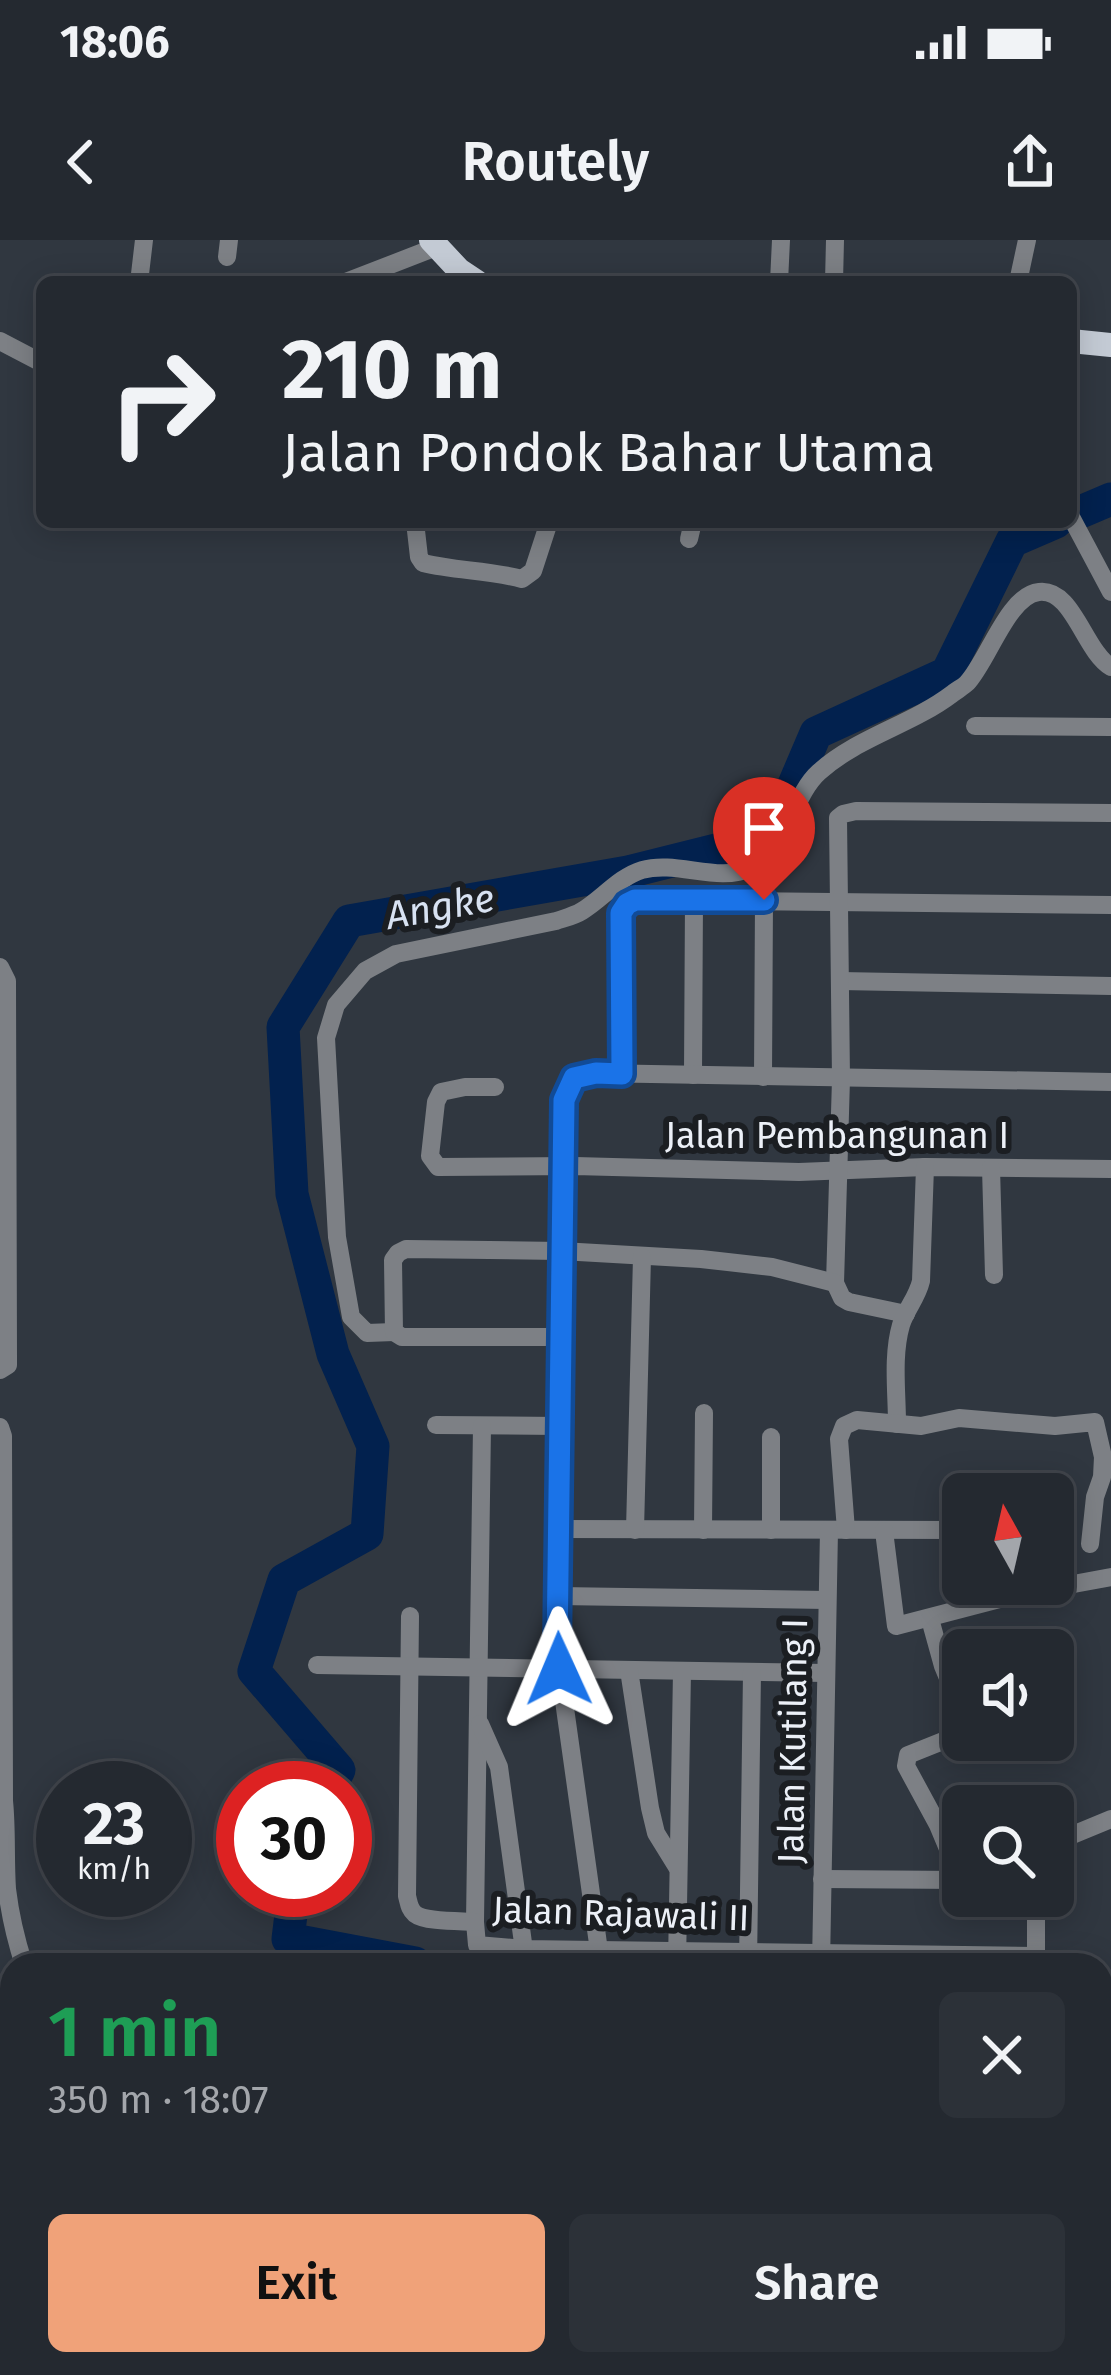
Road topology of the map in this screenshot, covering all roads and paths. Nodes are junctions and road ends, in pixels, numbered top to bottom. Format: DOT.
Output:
graph roads {
  1 [pos="144,240"];
  2 [pos="781,240"];
  3 [pos="836,240"];
  4 [pos="1027,240"];
  5 [pos="433,243"];
  6 [pos="140,274"];
  7 [pos="359,276"];
  8 [pos="469,276"];
  9 [pos="779,276"];
  10 [pos="834,276"];
  11 [pos="1019,276"];
  12 [pos="1110,339"];
  13 [pos="1077,340"];
  14 [pos="0,341"];
  15 [pos="36,360"];
  16 [pos="413,528"];
  17 [pos="547,528"];
  18 [pos="1077,528"];
  19 [pos="1111,592"];
  20 [pos="1111,667"];
  21 [pos="975,726"];
  22 [pos="1111,727"];
  23 [pos="1111,813"];
  24 [pos="694,899"];
  25 [pos="764,900"];
  26 [pos="838,901"];
  27 [pos="1111,905"];
  28 [pos="0,967"];
  29 [pos="840,981"];
  30 [pos="1111,986"];
  31 [pos="622,1074"];
  32 [pos="693,1075"];
  33 [pos="763,1077"];
  34 [pos="841,1079"];
  35 [pos="1111,1082"];
  36 [pos="496,1087"];
  37 [pos="562,1166"];
  38 [pos="925,1167"];
  39 [pos="991,1168"];
  40 [pos="1111,1168"];
  41 [pos="840,1170"];
  42 [pos="562,1251"];
  43 [pos="642,1257"];
  44 [pos="994,1275"];
  45 [pos="836,1283"];
  46 [pos="906,1314"];
  47 [pos="394,1332"];
  48 [pos="561,1337"];
  49 [pos="0,1370"];
  50 [pos="704,1413"];
  51 [pos="1103,1420"];
  52 [pos="896,1424"];
  53 [pos="436,1425"];
  54 [pos="482,1426"];
  55 [pos="560,1426"];
  56 [pos="0,1427"];
  57 [pos="771,1437"];
  58 [pos="559,1529"];
  59 [pos="635,1530"];
  60 [pos="704,1530"];
  61 [pos="771,1530"];
  62 [pos="837,1530"];
  63 [pos="942,1531"];
  64 [pos="884,1532"];
  65 [pos="1090,1544"];
  66 [pos="1111,1577"];
  67 [pos="558,1596"];
  68 [pos="1,1598"];
  69 [pos="827,1600"];
  70 [pos="410,1616"];
  71 [pos="930,1618"];
  72 [pos="942,1659"];
  73 [pos="316,1665"];
  74 [pos="410,1666"];
  75 [pos="478,1668"];
  76 [pos="559,1669"];
  77 [pos="629,1670"];
  78 [pos="682,1671"];
  79 [pos="752,1672"];
  80 [pos="826,1673"];
  81 [pos="477,1718"];
  82 [pos="942,1741"];
  83 [pos="680,1805"];
  84 [pos="650,1808"];
  85 [pos="1111,1819"];
  86 [pos="942,1834"];
  87 [pos="1074,1834"];
  88 [pos="678,1870"];
  89 [pos="822,1879"];
  90 [pos="942,1880"];
  91 [pos="1036,1917"];
  92 [pos="475,1922"];
  93 [pos="21,1953"];
  94 [pos="509,1953"];
  95 [pos="524,1953"];
  96 [pos="599,1953"];
  97 [pos="677,1953"];
  98 [pos="748,1953"];
  99 [pos="821,1953"];
  100 [pos="1036,1953"];
  1 -- 6 [label="street"];
  2 -- 9 [label="street"];
  3 -- 10 [label="street"];
  4 -- 11 [label="street"];
  5 -- 7 [label="street"];
  5 -- 8 [label="main road"];
  12 -- 13 [label="main road"];
  14 -- 15 [label="street"];
  16 -- 17 [label="street"];
  18 -- 19 [label="street"];
  20 -- 47 [label="street"];
  21 -- 22 [label="street"];
  23 -- 26 [label="street"];
  24 -- 25 [label="street"];
  24 -- 31 [label="street"];
  24 -- 32 [label="street"];
  25 -- 26 [label="street"];
  25 -- 33 [label="street"];
  26 -- 27 [label="street"];
  26 -- 29 [label="street"];
  28 -- 49 [label="street"];
  29 -- 30 [label="street"];
  29 -- 34 [label="street"];
  31 -- 32 [label="street"];
  31 -- 37 [label="street"];
  32 -- 33 [label="street"];
  33 -- 34 [label="street"];
  34 -- 35 [label="street"];
  34 -- 41 [label="street"];
  36 -- 37 [label="street, Jalan Pembangunan I"];
  37 -- 41 [label="street, Jalan Pembangunan I"];
  37 -- 42 [label="street"];
  38 -- 39 [label="street, Jalan Pembangunan I"];
  38 -- 41 [label="street, Jalan Pembangunan I"];
  38 -- 46 [label="street"];
  39 -- 40 [label="street, Jalan Pembangunan I"];
  39 -- 44 [label="street"];
  41 -- 45 [label="street"];
  42 -- 43 [label="street"];
  42 -- 47 [label="street"];
  42 -- 48 [label="street"];
  43 -- 45 [label="street"];
  43 -- 59 [label="street"];
  45 -- 46 [label="street"];
  46 -- 52 [label="street"];
  47 -- 48 [label="street"];
  48 -- 55 [label="street"];
  50 -- 60 [label="street"];
  51 -- 52 [label="street"];
  51 -- 65 [label="street"];
  52 -- 62 [label="street, Jalan Kutilang I"];
  53 -- 54 [label="street"];
  54 -- 55 [label="street"];
  54 -- 75 [label="street, Jalan Rajawali II"];
  55 -- 58 [label="street"];
  56 -- 68 [label="street"];
  57 -- 61 [label="street"];
  58 -- 59 [label="street"];
  58 -- 67 [label="street"];
  59 -- 60 [label="street"];
  60 -- 61 [label="street"];
  61 -- 62 [label="street"];
  62 -- 64 [label="street"];
  62 -- 69 [label="street, Jalan Kutilang I"];
  63 -- 64 [label="street"];
  64 -- 71 [label="street"];
  66 -- 71 [label="street"];
  67 -- 69 [label="street"];
  67 -- 76 [label="street"];
  68 -- 93 [label="street"];
  69 -- 80 [label="street, Jalan Kutilang I"];
  70 -- 74 [label="street"];
  71 -- 72 [label="street"];
  73 -- 74 [label="street"];
  74 -- 75 [label="street"];
  74 -- 92 [label="street"];
  75 -- 76 [label="street"];
  75 -- 81 [label="street, Jalan Rajawali II"];
  76 -- 77 [label="street"];
  76 -- 96 [label="street"];
  77 -- 78 [label="street"];
  77 -- 84 [label="street"];
  78 -- 79 [label="street"];
  78 -- 83 [label="street"];
  79 -- 80 [label="street"];
  79 -- 98 [label="street"];
  80 -- 89 [label="street, Jalan Kutilang I"];
  81 -- 92 [label="street, Jalan Rajawali II"];
  81 -- 95 [label="street"];
  82 -- 86 [label="street"];
  83 -- 84 [label="street"];
  83 -- 88 [label="street"];
  84 -- 88 [label="street"];
  85 -- 87 [label="street"];
  88 -- 97 [label="street"];
  89 -- 90 [label="street"];
  89 -- 99 [label="street, Jalan Kutilang I"];
  91 -- 100 [label="street"];
  92 -- 94 [label="street, Jalan Rajawali II"];
}
